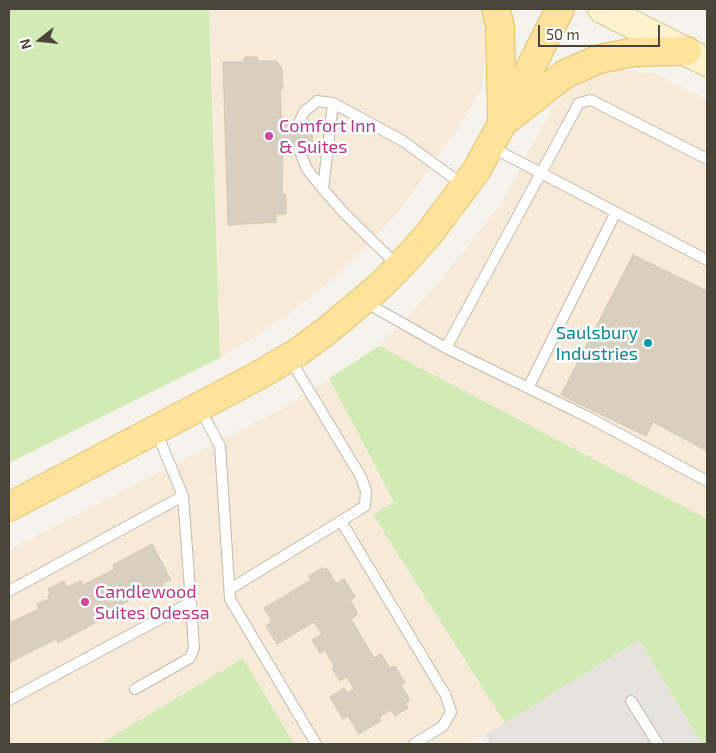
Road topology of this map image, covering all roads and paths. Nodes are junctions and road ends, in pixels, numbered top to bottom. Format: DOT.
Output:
graph roads {
  1 [pos="496,9"];
  2 [pos="560,9"];
  3 [pos="602,9"];
  4 [pos="697,57"];
  5 [pos="333,103"];
  6 [pos="299,123"];
  7 [pos="496,135"];
  8 [pos="299,149"];
  9 [pos="707,159"];
  10 [pos="541,173"];
  11 [pos="465,186"];
  12 [pos="323,189"];
  13 [pos="616,212"];
  14 [pos="707,260"];
  15 [pos="399,267"];
  16 [pos="362,301"];
  17 [pos="446,348"];
  18 [pos="289,358"];
  19 [pos="528,388"];
  20 [pos="199,408"];
  21 [pos="156,431"];
  22 [pos="707,481"];
  23 [pos="183,496"];
  24 [pos="9,507"];
  25 [pos="341,521"];
  26 [pos="230,589"];
  27 [pos="9,591"];
  28 [pos="191,602"];
  29 [pos="135,689"];
  30 [pos="9,700"];
  31 [pos="631,701"];
  32 [pos="316,744"];
  33 [pos="414,744"];
  34 [pos="658,744"];
  1 -- 7 [label="main road"];
  2 -- 7 [label="main road"];
  3 -- 4 [label="main road"];
  4 -- 7 [label="main road"];
  5 -- 6 [label="lane"];
  5 -- 11 [label="lane"];
  5 -- 12 [label="lane"];
  7 -- 10 [label="lane"];
  7 -- 11 [label="main road"];
  8 -- 12 [label="lane"];
  9 -- 10 [label="lane"];
  10 -- 13 [label="lane"];
  10 -- 17 [label="lane"];
  11 -- 15 [label="main road"];
  12 -- 15 [label="lane"];
  13 -- 14 [label="lane"];
  13 -- 19 [label="lane"];
  15 -- 16 [label="main road"];
  16 -- 17 [label="lane"];
  16 -- 18 [label="main road"];
  17 -- 19 [label="lane"];
  18 -- 20 [label="main road"];
  18 -- 25 [label="lane"];
  19 -- 22 [label="lane"];
  20 -- 21 [label="main road"];
  20 -- 26 [label="lane"];
  21 -- 23 [label="lane"];
  21 -- 24 [label="main road"];
  23 -- 27 [label="lane"];
  23 -- 28 [label="lane"];
  25 -- 26 [label="lane"];
  25 -- 33 [label="lane"];
  26 -- 32 [label="lane"];
  28 -- 29 [label="lane"];
  28 -- 30 [label="lane"];
  31 -- 34 [label="lane"];
}
